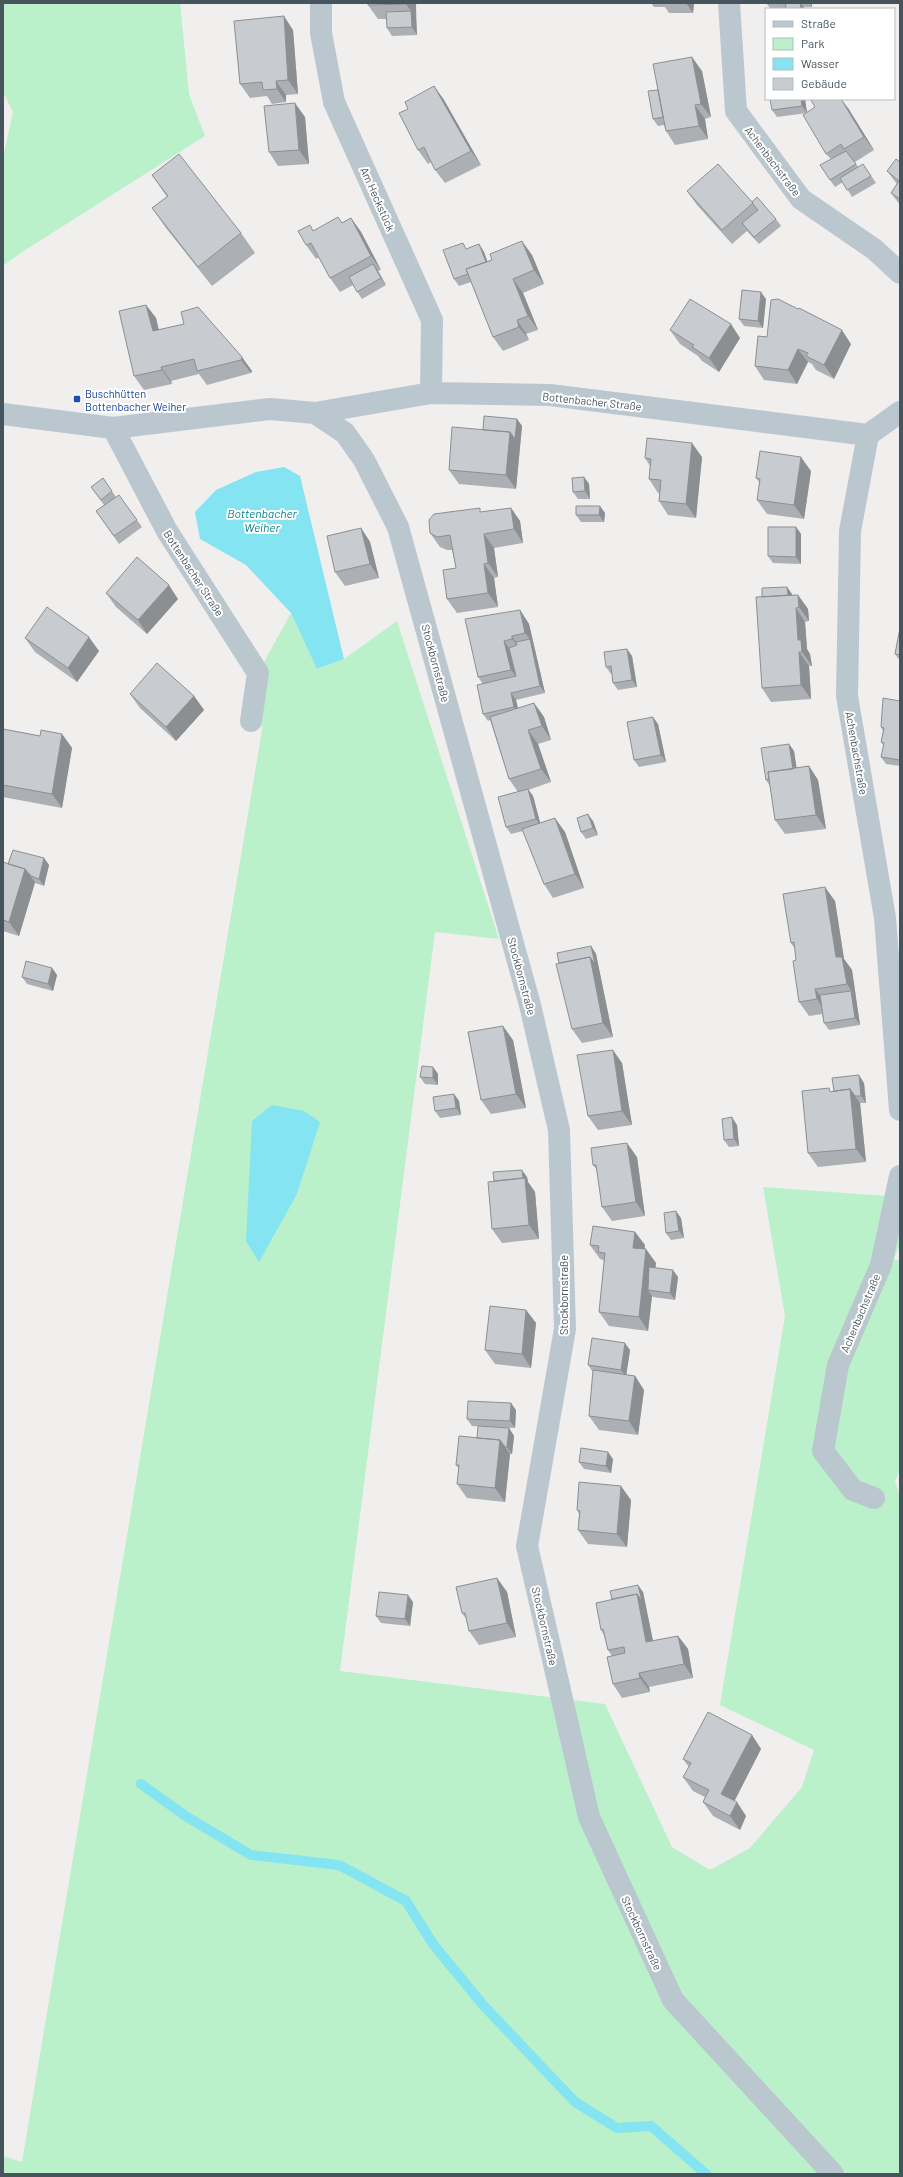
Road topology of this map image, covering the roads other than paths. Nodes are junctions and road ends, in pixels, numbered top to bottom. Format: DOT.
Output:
graph roads {
  1 [pos="321,3"];
  2 [pos="729,3"];
  3 [pos="900,273"];
  4 [pos="431,393"];
  5 [pos="900,412"];
  6 [pos="315,413"];
  7 [pos="3,414"];
  8 [pos="113,428"];
  9 [pos="345,433"];
  10 [pos="868,435"];
  11 [pos="251,721"];
  12 [pos="900,1110"];
  13 [pos="900,1176"];
  14 [pos="874,1498"];
  15 [pos="833,2174"];
  1 -- 4 [label="street, Am Heckstück"];
  2 -- 3 [label="street, Achenbachstraße"];
  4 -- 6 [label="street, Bottenbacher Straße"];
  4 -- 10 [label="street, Bottenbacher Straße"];
  5 -- 10 [label="street"];
  6 -- 8 [label="street, Bottenbacher Straße"];
  6 -- 9 [label="street, Bottenbacher Straße"];
  7 -- 8 [label="street, Bottenbacher Straße"];
  8 -- 11 [label="street, Bottenbacher Straße"];
  9 -- 15 [label="street, Stockbornstraße"];
  10 -- 12 [label="street, Achenbachstraße"];
  13 -- 14 [label="street, Achenbachstraße"];
}
